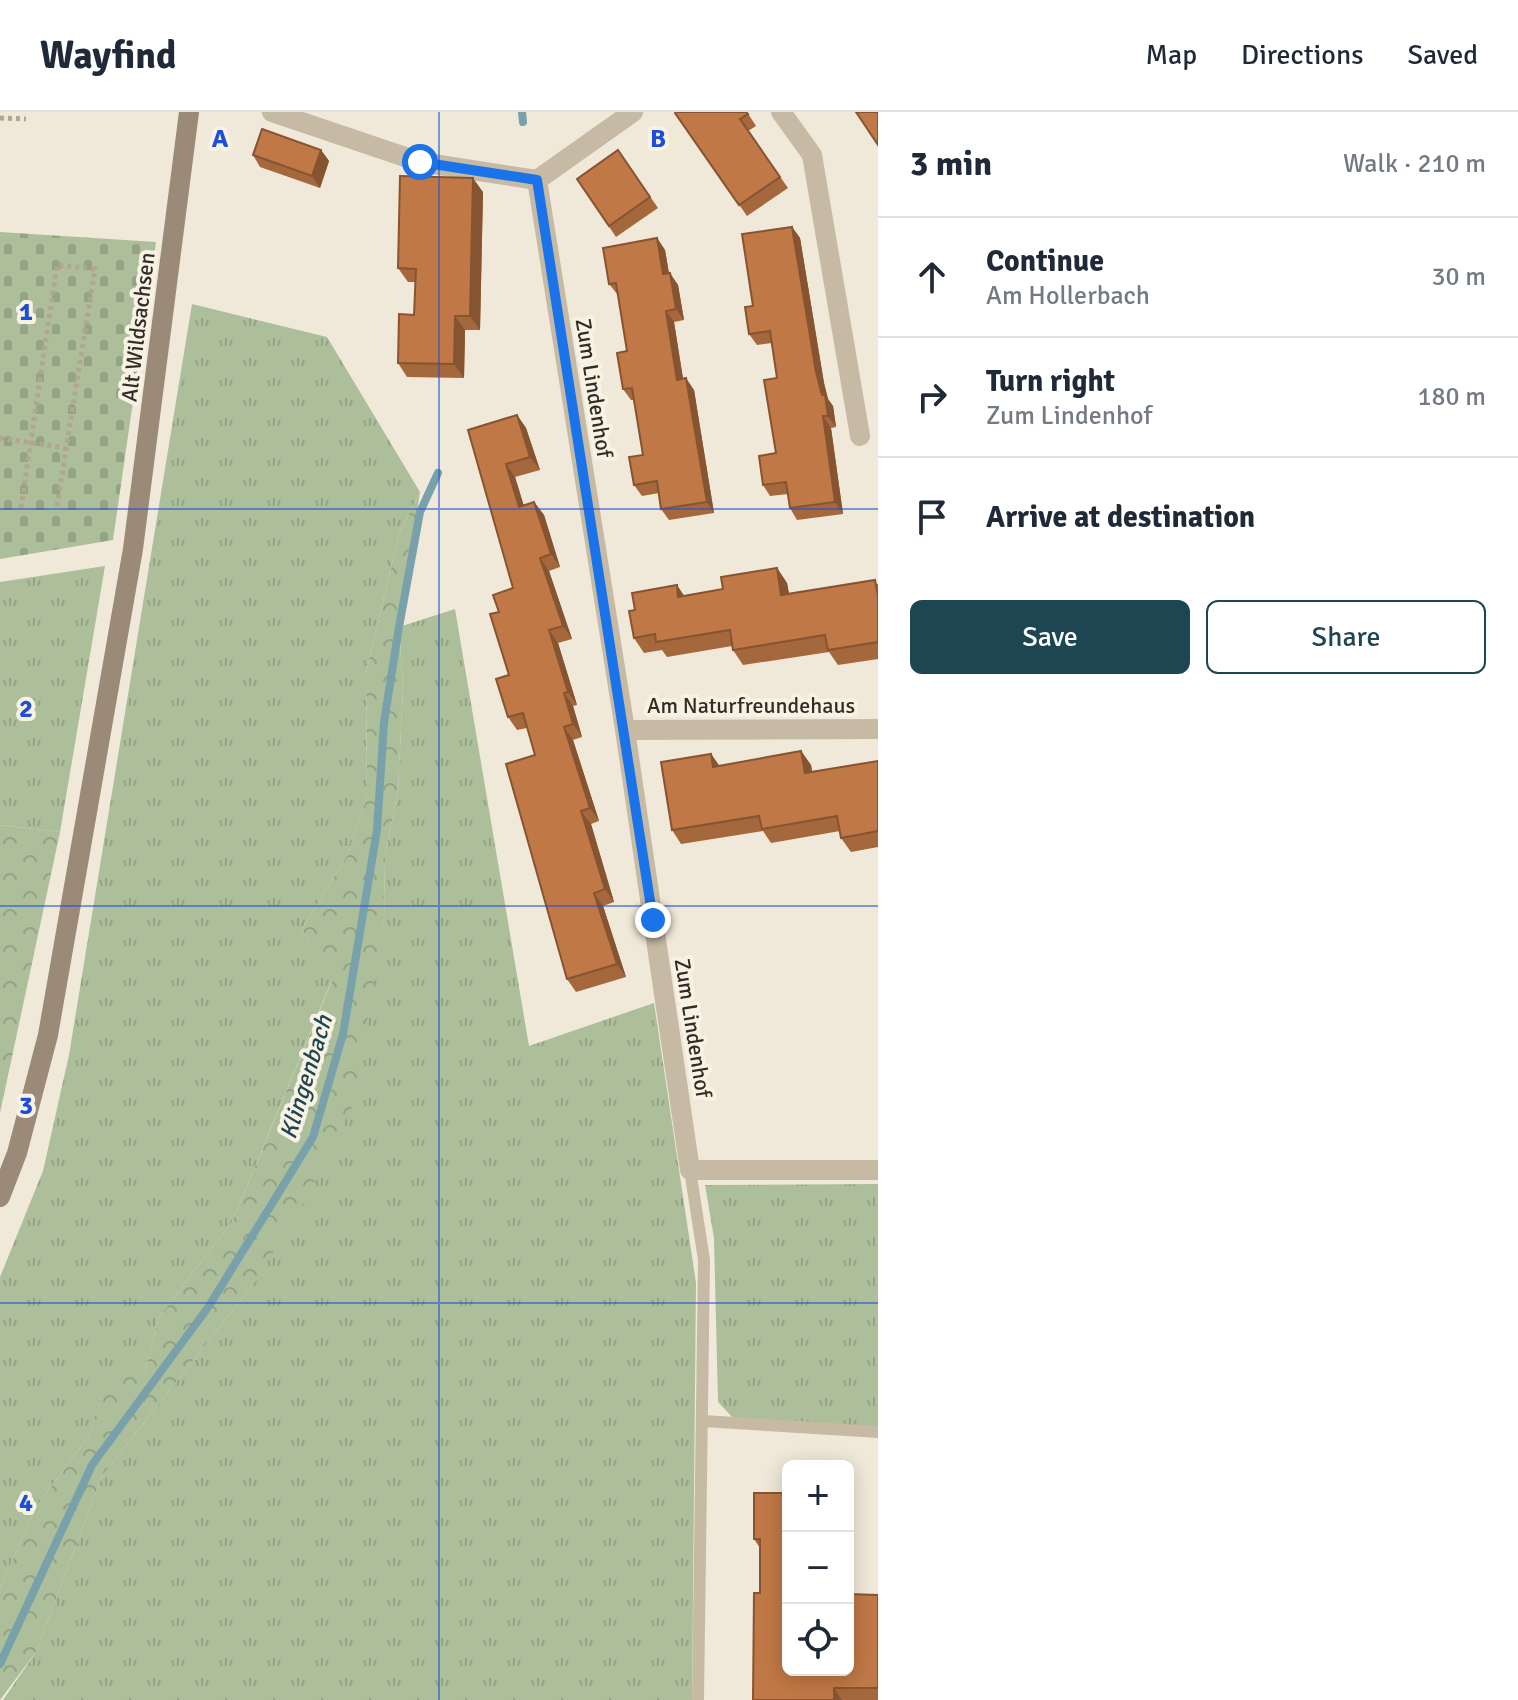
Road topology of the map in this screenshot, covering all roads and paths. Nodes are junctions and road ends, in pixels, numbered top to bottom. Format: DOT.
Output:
graph roads {
  1 [pos="189,112"];
  2 [pos="272,112"];
  3 [pos="633,112"];
  4 [pos="781,112"];
  5 [pos="0,118"];
  6 [pos="26,119"];
  7 [pos="537,180"];
  8 [pos="860,436"];
  9 [pos="0,438"];
  10 [pos="30,443"];
  11 [pos="65,448"];
  12 [pos="57,506"];
  13 [pos="21,508"];
  14 [pos="878,729"];
  15 [pos="625,730"];
  16 [pos="690,1170"];
  17 [pos="878,1170"];
  18 [pos="0,1197"];
  19 [pos="703,1421"];
  20 [pos="878,1432"];
  21 [pos="698,1700"];
  1 -- 18 [label="main road, Alt Wildsachsen"];
  2 -- 7 [label="street"];
  3 -- 7 [label="street"];
  4 -- 8 [label="street"];
  5 -- 6 [label="path"];
  7 -- 15 [label="street, Zum Lindenhof"];
  9 -- 10 [label="path"];
  10 -- 11 [label="path"];
  10 -- 11 [label="path"];
  10 -- 13 [label="path"];
  11 -- 12 [label="path"];
  14 -- 15 [label="street, Am Naturfreundehaus"];
  15 -- 16 [label="street, Zum Lindenhof"];
  16 -- 17 [label="street"];
  16 -- 19 [label="lane, Zum Lindenhof"];
  19 -- 20 [label="lane"];
  19 -- 21 [label="lane, Zum Lindenhof"];
}
